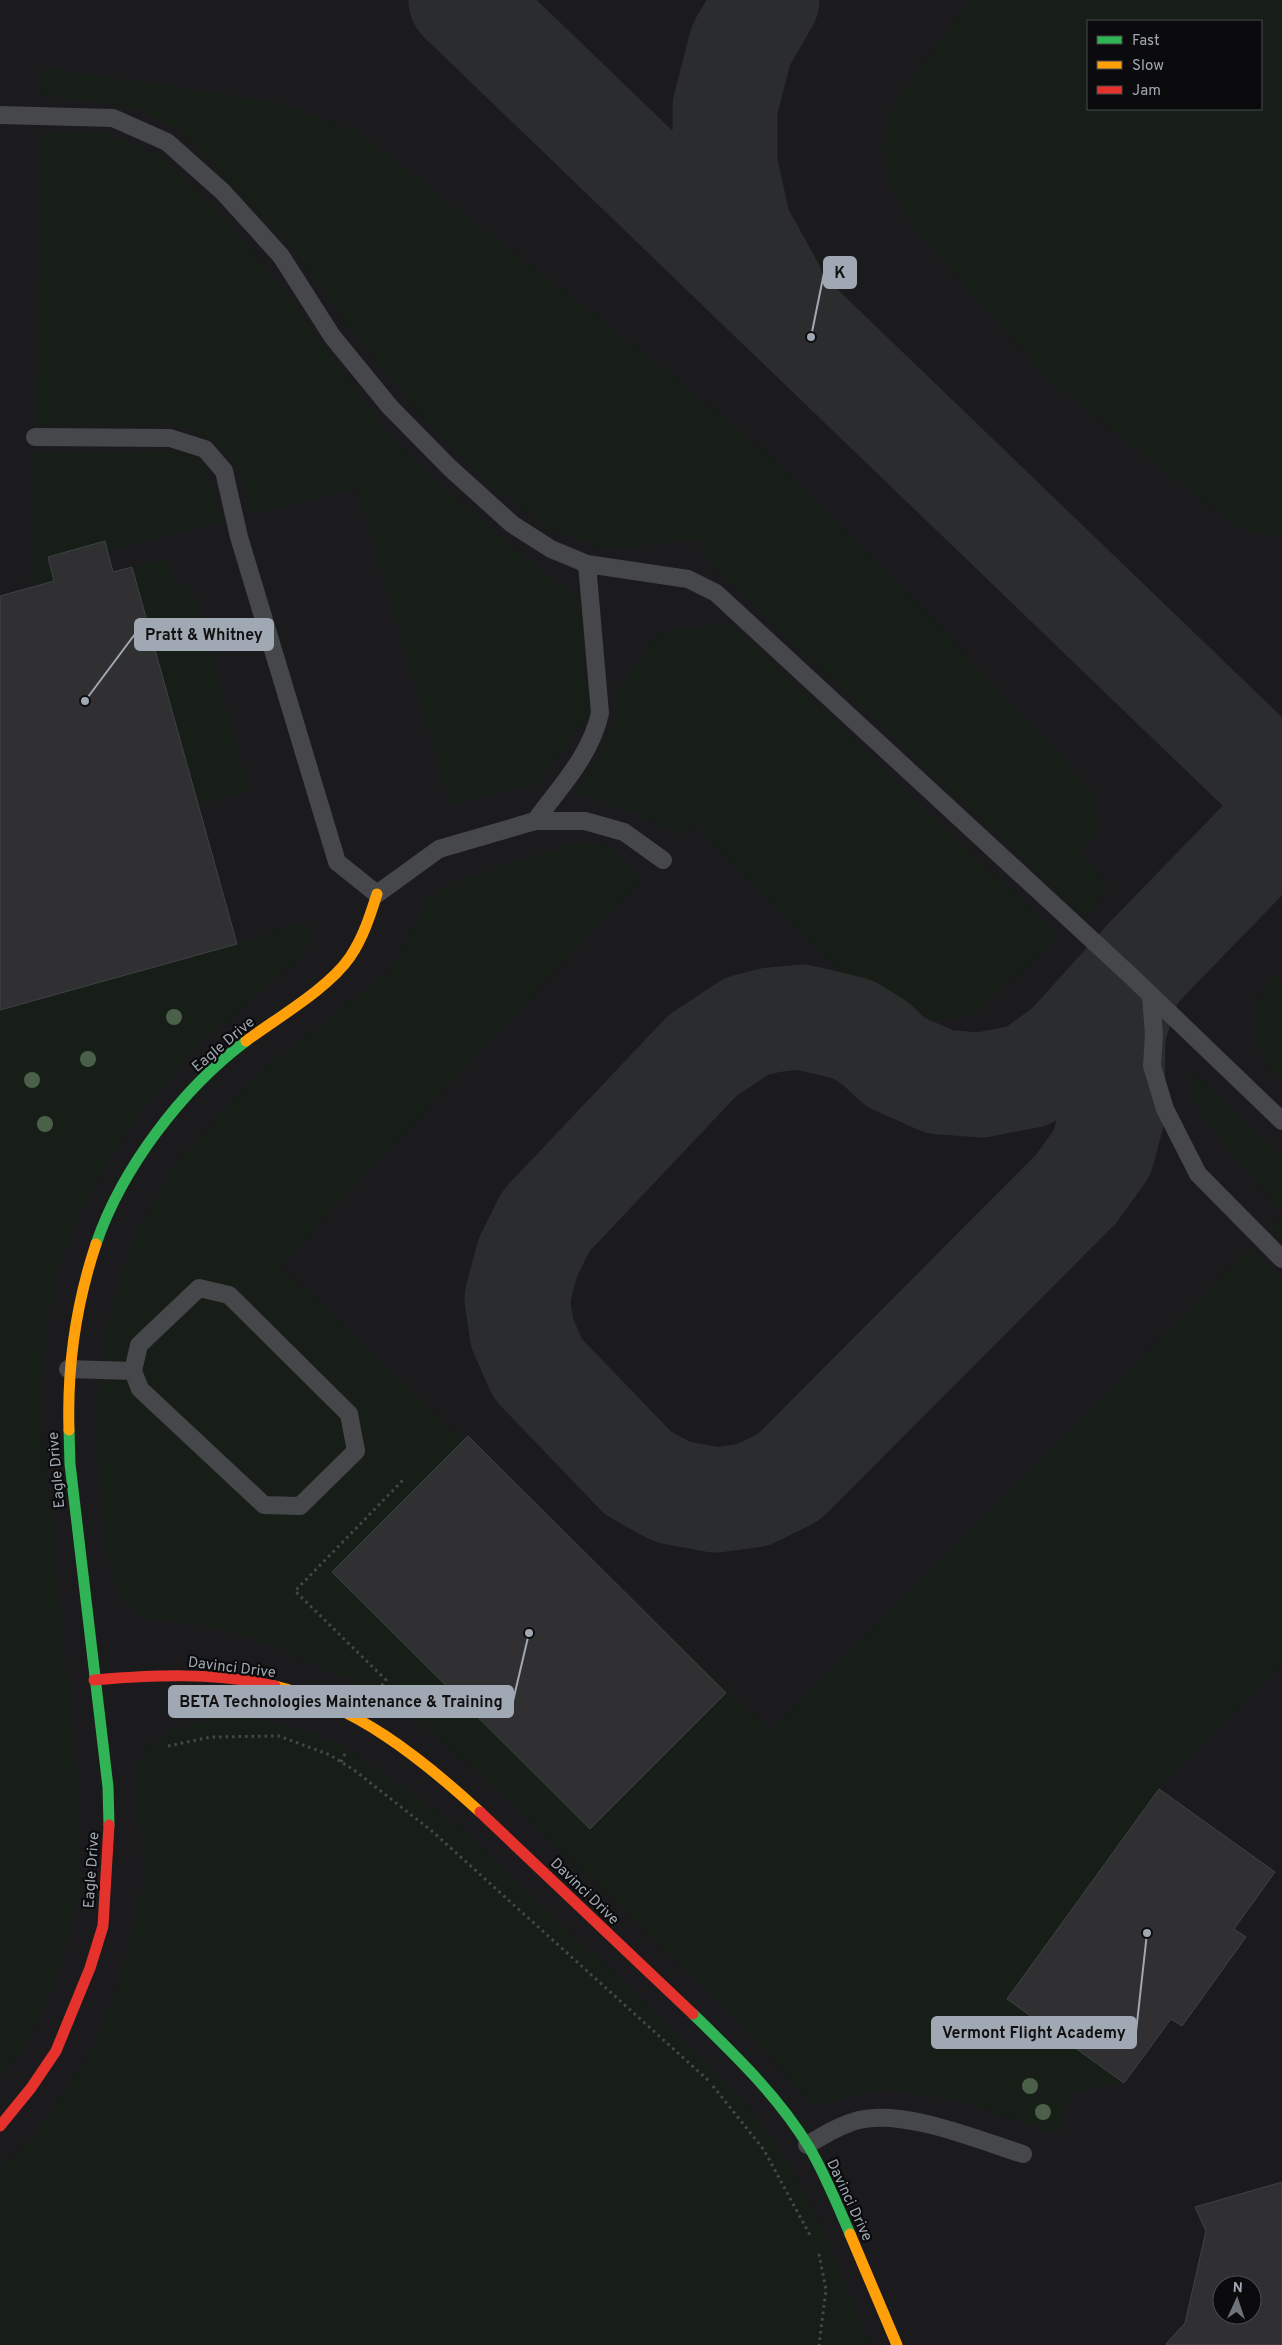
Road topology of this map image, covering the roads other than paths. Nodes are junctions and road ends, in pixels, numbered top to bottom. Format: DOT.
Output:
graph roads {
  1 [pos="0,115"];
  2 [pos="34,437"];
  3 [pos="587,564"];
  4 [pos="535,820"];
  5 [pos="663,860"];
  6 [pos="377,894"];
  7 [pos="1151,997"];
  8 [pos="1282,1121"];
  9 [pos="1282,1259"];
  10 [pos="68,1369"];
  11 [pos="133,1371"];
  12 [pos="94,1680"];
  13 [pos="0,2126"];
  14 [pos="807,2145"];
  15 [pos="1023,2154"];
  16 [pos="897,2345"];
  1 -- 3 [label="lane"];
  2 -- 6 [label="lane"];
  3 -- 4 [label="lane"];
  3 -- 7 [label="lane"];
  4 -- 5 [label="lane"];
  4 -- 6 [label="lane"];
  6 -- 10 [label="street, Eagle Drive"];
  7 -- 8 [label="lane"];
  7 -- 9 [label="lane"];
  10 -- 11 [label="lane"];
  10 -- 12 [label="street, Eagle Drive"];
  11 -- 11 [label="lane"];
  12 -- 13 [label="street, Eagle Drive"];
  12 -- 14 [label="street, Davinci Drive"];
  14 -- 15 [label="lane"];
  14 -- 16 [label="street, Davinci Drive"];
}
